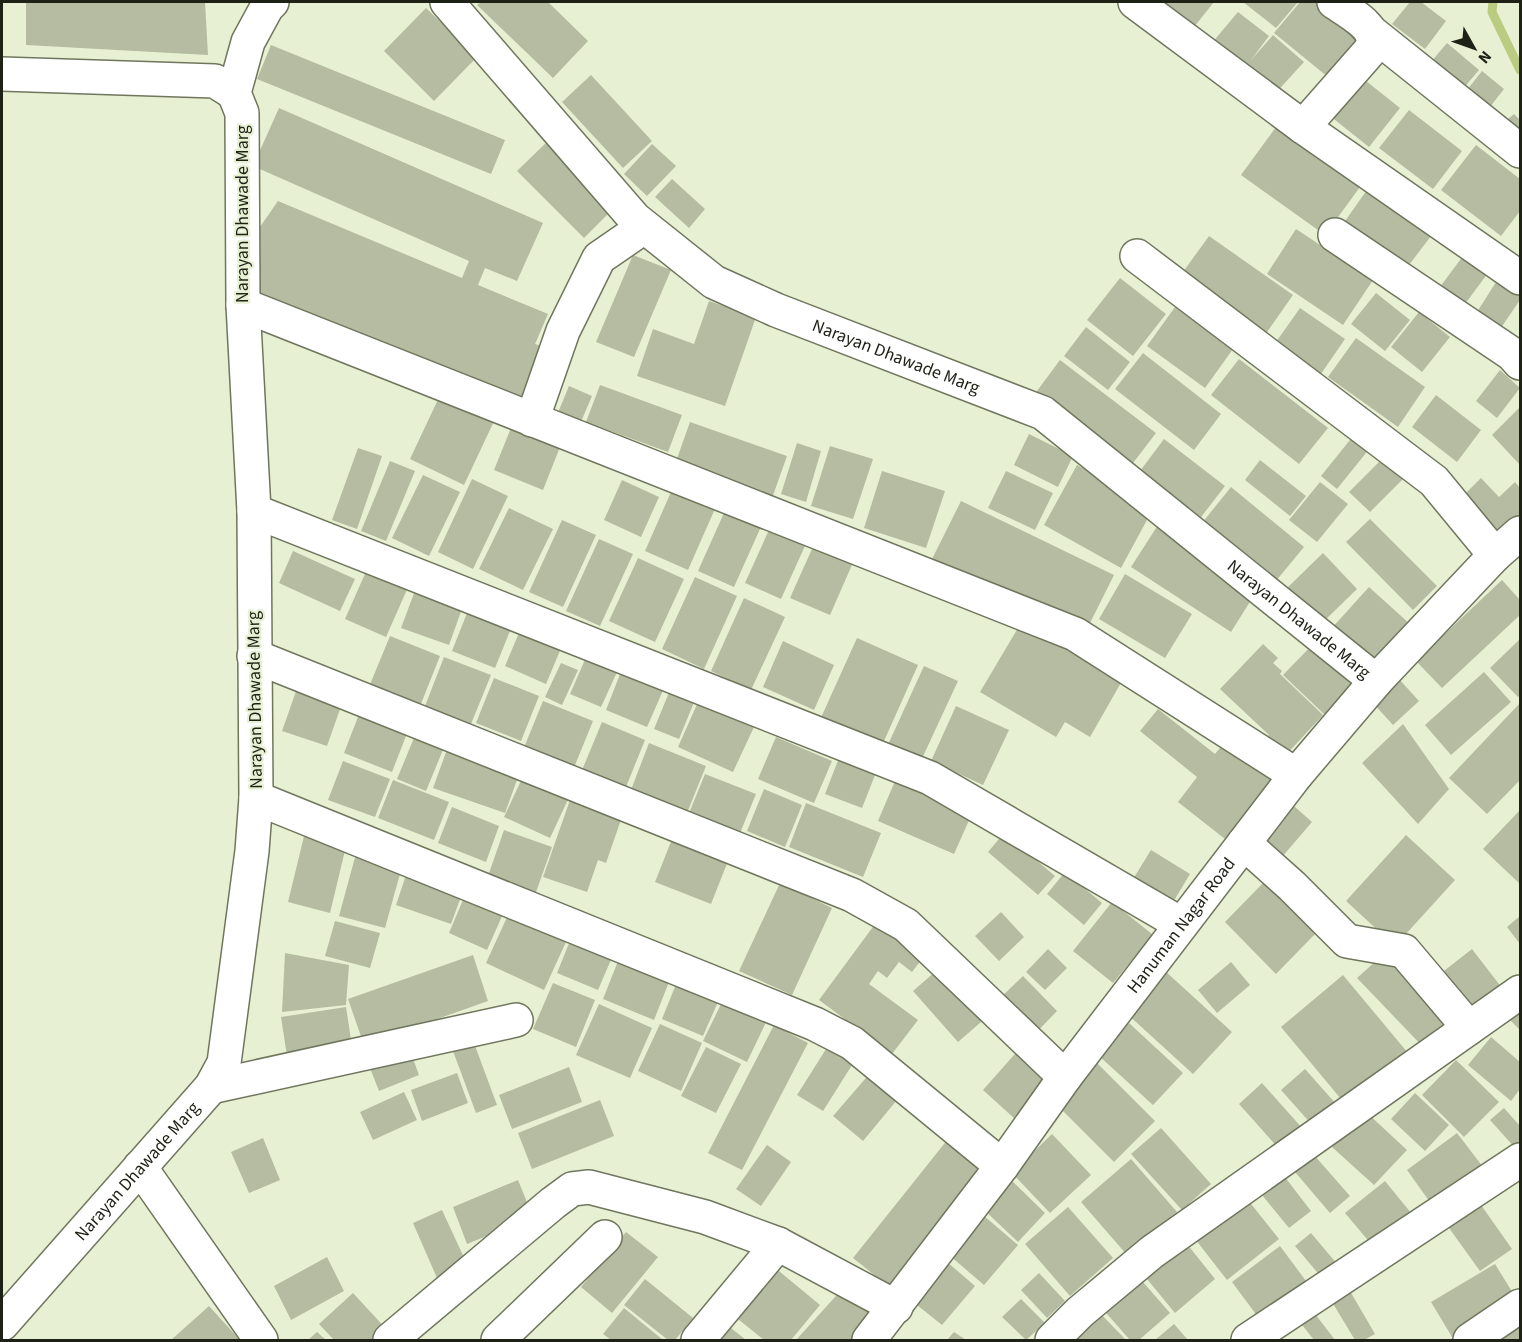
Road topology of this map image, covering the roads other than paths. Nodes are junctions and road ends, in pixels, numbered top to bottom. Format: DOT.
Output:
graph roads {
  1 [pos="272,2"];
  2 [pos="447,2"];
  3 [pos="1135,2"];
  4 [pos="1334,2"];
  5 [pos="1371,32"];
  6 [pos="2,74"];
  7 [pos="234,93"];
  8 [pos="1303,127"];
  9 [pos="1521,151"];
  10 [pos="644,227"];
  11 [pos="1335,235"];
  12 [pos="1137,256"];
  13 [pos="1521,278"];
  14 [pos="243,305"];
  15 [pos="1518,352"];
  16 [pos="532,420"];
  17 [pos="254,512"];
  18 [pos="1521,532"];
  19 [pos="1495,555"];
  20 [pos="254,656"];
  21 [pos="1376,681"];
  22 [pos="1296,775"];
  23 [pos="256,798"];
  24 [pos="1244,843"];
  25 [pos="1180,924"];
  26 [pos="1521,992"];
  27 [pos="516,1020"];
  28 [pos="1469,1028"];
  29 [pos="1065,1077"];
  30 [pos="211,1087"];
  31 [pos="1521,1160"];
  32 [pos="1002,1166"];
  33 [pos="140,1167"];
  34 [pos="605,1237"];
  35 [pos="778,1244"];
  36 [pos="1521,1306"];
  37 [pos="896,1307"];
  38 [pos="2,1324"];
  39 [pos="261,1341"];
  40 [pos="390,1341"];
  41 [pos="498,1341"];
  42 [pos="698,1341"];
  43 [pos="869,1341"];
  44 [pos="1052,1341"];
  45 [pos="1248,1341"];
  46 [pos="1470,1341"];
  1 -- 7 [label="street"];
  2 -- 10 [label="street, Narayan Dhawade Marg"];
  3 -- 8 [label="street"];
  4 -- 5 [label="street"];
  5 -- 8 [label="street"];
  5 -- 9 [label="street"];
  6 -- 7 [label="street"];
  7 -- 14 [label="street, Narayan Dhawade Marg"];
  8 -- 13 [label="street"];
  10 -- 16 [label="street"];
  10 -- 21 [label="street, Narayan Dhawade Marg"];
  11 -- 15 [label="street"];
  12 -- 19 [label="street"];
  14 -- 16 [label="street"];
  14 -- 17 [label="street, Narayan Dhawade Marg"];
  16 -- 22 [label="street"];
  17 -- 20 [label="street, Narayan Dhawade Marg"];
  17 -- 25 [label="street"];
  18 -- 19 [label="street, Hanuman Nagar Road"];
  19 -- 21 [label="street, Hanuman Nagar Road"];
  20 -- 23 [label="street, Narayan Dhawade Marg"];
  20 -- 29 [label="street"];
  21 -- 22 [label="street, Hanuman Nagar Road"];
  22 -- 24 [label="street, Hanuman Nagar Road"];
  23 -- 30 [label="street, Narayan Dhawade Marg"];
  23 -- 32 [label="street"];
  24 -- 25 [label="street, Hanuman Nagar Road"];
  24 -- 28 [label="street"];
  25 -- 29 [label="street, Hanuman Nagar Road"];
  26 -- 28 [label="street"];
  27 -- 30 [label="street"];
  28 -- 44 [label="street"];
  29 -- 32 [label="street, Hanuman Nagar Road"];
  30 -- 33 [label="street, Narayan Dhawade Marg"];
  31 -- 45 [label="street"];
  32 -- 37 [label="street, Hanuman Nagar Road"];
  33 -- 38 [label="street, Narayan Dhawade Marg"];
  33 -- 39 [label="street"];
  34 -- 41 [label="street"];
  35 -- 37 [label="street"];
  35 -- 40 [label="street"];
  35 -- 42 [label="street"];
  36 -- 46 [label="street"];
  37 -- 43 [label="street, Hanuman Nagar Road"];
}
